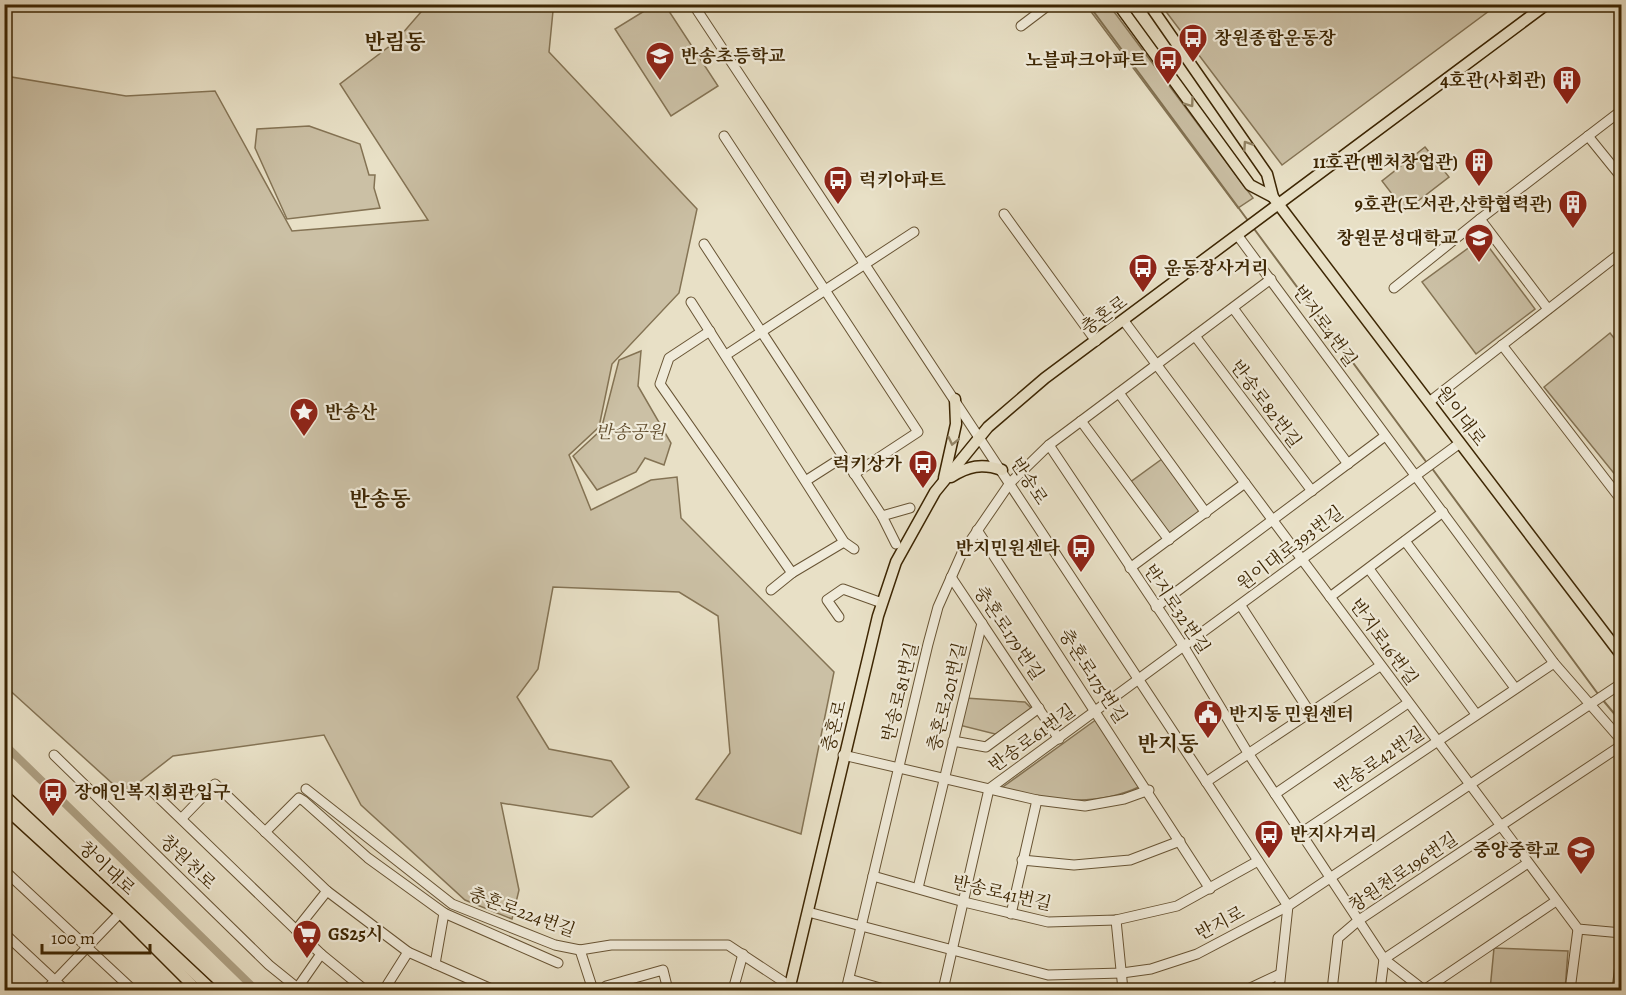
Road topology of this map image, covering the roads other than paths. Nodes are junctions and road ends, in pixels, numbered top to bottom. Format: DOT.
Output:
graph roads {
  1 [pos="693,4"];
  2 [pos="1050,4"];
  3 [pos="1118,4"];
  4 [pos="1149,4"];
  5 [pos="1547,4"];
  6 [pos="1020,27"];
  7 [pos="1622,110"];
  8 [pos="724,136"];
  9 [pos="1588,136"];
  10 [pos="1622,178"];
  11 [pos="1276,201"];
  12 [pos="1004,214"];
  13 [pos="1480,219"];
  14 [pos="914,232"];
  15 [pos="1239,235"];
  16 [pos="704,244"];
  17 [pos="1622,252"];
  18 [pos="866,264"];
  19 [pos="1271,279"];
  20 [pos="1394,288"];
  21 [pos="826,291"];
  22 [pos="691,302"];
  23 [pos="1233,308"];
  24 [pos="1548,309"];
  25 [pos="1124,321"];
  26 [pos="710,331"];
  27 [pos="762,332"];
  28 [pos="1195,336"];
  29 [pos="1096,342"];
  30 [pos="1502,345"];
  31 [pos="726,355"];
  32 [pos="1156,364"];
  33 [pos="1119,393"];
  34 [pos="955,399"];
  35 [pos="1429,402"];
  36 [pos="1081,420"];
  37 [pos="980,436"];
  38 [pos="1385,436"];
  39 [pos="1460,443"];
  40 [pos="1049,445"];
  41 [pos="843,457"];
  42 [pos="1348,464"];
  43 [pos="1002,470"];
  44 [pos="854,474"];
  45 [pos="1414,475"];
  46 [pos="807,480"];
  47 [pos="943,482"];
  48 [pos="1011,483"];
  49 [pos="1245,483"];
  50 [pos="1312,491"];
  51 [pos="1622,501"];
  52 [pos="910,508"];
  53 [pos="1443,512"];
  54 [pos="1206,513"];
  55 [pos="882,516"];
  56 [pos="1273,520"];
  57 [pos="977,530"];
  58 [pos="1168,540"];
  59 [pos="1405,541"];
  60 [pos="844,542"];
  61 [pos="896,544"];
  62 [pos="854,549"];
  63 [pos="1301,559"];
  64 [pos="1130,568"];
  65 [pos="1369,569"];
  66 [pos="792,573"];
  67 [pos="951,577"];
  68 [pos="771,590"];
  69 [pos="1330,597"];
  70 [pos="882,603"];
  71 [pos="1241,606"];
  72 [pos="1156,607"];
  73 [pos="839,617"];
  74 [pos="982,623"];
  75 [pos="1184,647"];
  76 [pos="1622,656"];
  77 [pos="1554,663"];
  78 [pos="1380,666"];
  79 [pos="1140,680"];
  80 [pos="1622,682"];
  81 [pos="1515,688"];
  82 [pos="1408,703"];
  83 [pos="1591,703"];
  84 [pos="1039,708"];
  85 [pos="1097,711"];
  86 [pos="1309,711"];
  87 [pos="1476,714"];
  88 [pos="1059,739"];
  89 [pos="953,741"];
  90 [pos="1437,741"];
  91 [pos="1622,743"];
  92 [pos="1248,753"];
  93 [pos="54,755"];
  94 [pos="843,755"];
  95 [pos="898,768"];
  96 [pos="944,779"];
  97 [pos="1206,782"];
  98 [pos="1468,783"];
  99 [pos="306,789"];
  100 [pos="989,789"];
  101 [pos="1149,790"];
  102 [pos="153,792"];
  103 [pos="1275,794"];
  104 [pos="4,795"];
  105 [pos="1037,800"];
  106 [pos="7,810"];
  107 [pos="182,818"];
  108 [pos="1501,826"];
  109 [pos="265,832"];
  110 [pos="1301,833"];
  111 [pos="1180,841"];
  112 [pos="1022,860"];
  113 [pos="1258,861"];
  114 [pos="1528,863"];
  115 [pos="4,870"];
  116 [pos="873,876"];
  117 [pos="1330,878"];
  118 [pos="918,888"];
  119 [pos="1210,889"];
  120 [pos="327,891"];
  121 [pos="964,902"];
  122 [pos="1556,902"];
  123 [pos="1288,906"];
  124 [pos="808,912"];
  125 [pos="120,913"];
  126 [pos="444,914"];
  127 [pos="1011,914"];
  128 [pos="1116,920"];
  129 [pos="1359,920"];
  130 [pos="861,926"];
  131 [pos="1578,928"];
  132 [pos="296,930"];
  133 [pos="4,933"];
  134 [pos="1622,933"];
  135 [pos="1622,947"];
  136 [pos="89,948"];
  137 [pos="580,950"];
  138 [pos="952,950"];
  139 [pos="408,952"];
  140 [pos="321,954"];
  141 [pos="743,954"];
  142 [pos="1384,959"];
  143 [pos="558,963"];
  144 [pos="435,964"];
  145 [pos="1122,973"];
  146 [pos="1280,974"];
  147 [pos="849,979"];
  148 [pos="55,981"];
  149 [pos="606,986"];
  150 [pos="789,988"];
  151 [pos="46,990"];
  152 [pos="65,990"];
  153 [pos="133,990"];
  154 [pos="197,990"];
  155 [pos="212,990"];
  156 [pos="298,990"];
  157 [pos="365,990"];
  158 [pos="384,990"];
  159 [pos="494,990"];
  160 [pos="593,990"];
  161 [pos="668,990"];
  162 [pos="733,990"];
  163 [pos="846,990"];
  164 [pos="887,990"];
  165 [pos="943,990"];
  166 [pos="1123,990"];
  167 [pos="1246,990"];
  168 [pos="1279,990"];
  169 [pos="1332,990"];
  170 [pos="1380,990"];
  171 [pos="1424,990"];
  172 [pos="1570,990"];
  173 [pos="1617,990"];
  1 -- 18 [label="street, 반송로"];
  2 -- 6 [label="street"];
  3 -- 11 [label="main road, 원이대로, one-way"];
  11 -- 4 [label="main road, 원이대로, one-way"];
  5 -- 11 [label="main road"];
  7 -- 9 [label="street"];
  8 -- 21 [label="street"];
  9 -- 10 [label="street"];
  9 -- 13 [label="street"];
  11 -- 15 [label="main road, 충혼로"];
  11 -- 35 [label="main road, 원이대로"];
  12 -- 29 [label="street"];
  13 -- 20 [label="street"];
  13 -- 24 [label="street"];
  14 -- 18 [label="street"];
  15 -- 19 [label="street, 반지로4번길"];
  15 -- 25 [label="main road, 충혼로"];
  16 -- 27 [label="street"];
  17 -- 24 [label="street"];
  18 -- 21 [label="street"];
  18 -- 34 [label="street, 반송로"];
  19 -- 23 [label="street"];
  19 -- 38 [label="street, 반지로4번길"];
  21 -- 27 [label="street"];
  21 -- 44 [label="street"];
  22 -- 26 [label="street"];
  23 -- 28 [label="street"];
  23 -- 42 [label="street, 반송로82번길"];
  24 -- 30 [label="street"];
  25 -- 29 [label="main road, 충혼로"];
  25 -- 32 [label="street, 반지로16번길"];
  26 -- 31 [label="street"];
  26 -- 66 [label="street"];
  27 -- 31 [label="street"];
  27 -- 41 [label="street"];
  28 -- 32 [label="street"];
  28 -- 50 [label="street, 반송로82번길"];
  29 -- 37 [label="main road, 충혼로"];
  30 -- 35 [label="street"];
  30 -- 51 [label="street"];
  31 -- 46 [label="street"];
  32 -- 33 [label="street"];
  32 -- 49 [label="street, 반지로16번길"];
  33 -- 36 [label="street"];
  33 -- 54 [label="street"];
  34 -- 37 [label="street, 반송로"];
  34 -- 47 [label="main road, 충혼로, one-way"];
  35 -- 39 [label="main road, 원이대로"];
  36 -- 40 [label="street"];
  36 -- 58 [label="street"];
  37 -- 43 [label="street, 반송로"];
  37 -- 47 [label="main road, 충혼로"];
  38 -- 42 [label="street"];
  38 -- 45 [label="street, 반지로4번길"];
  39 -- 45 [label="street, 원이대로393번길"];
  39 -- 76 [label="main road, 원이대로"];
  40 -- 48 [label="street"];
  40 -- 64 [label="street, 반지로32번길"];
  41 -- 44 [label="street"];
  41 -- 46 [label="street"];
  42 -- 50 [label="street"];
  43 -- 47 [label="main road, 충혼로"];
  43 -- 48 [label="street, 반송로"];
  44 -- 55 [label="street"];
  45 -- 53 [label="street, 반지로4번길"];
  45 -- 63 [label="street, 원이대로393번길"];
  46 -- 60 [label="street"];
  47 -- 70 [label="main road, 충혼로"];
  48 -- 57 [label="street, 반송로81번길"];
  48 -- 79 [label="street, 반송로"];
  49 -- 54 [label="street"];
  49 -- 56 [label="street, 반지로16번길"];
  50 -- 56 [label="street"];
  52 -- 55 [label="street"];
  53 -- 59 [label="street"];
  53 -- 77 [label="street, 반지로4번길"];
  54 -- 58 [label="street"];
  55 -- 61 [label="street"];
  56 -- 63 [label="street, 반지로16번길"];
  56 -- 72 [label="street"];
  57 -- 67 [label="street, 반송로81번길"];
  57 -- 85 [label="street, 충혼로175번길"];
  58 -- 64 [label="street"];
  59 -- 65 [label="street"];
  59 -- 81 [label="street"];
  60 -- 62 [label="street"];
  60 -- 66 [label="street"];
  63 -- 69 [label="street, 반지로16번길"];
  63 -- 71 [label="street, 원이대로393번길"];
  64 -- 72 [label="street, 반지로32번길"];
  65 -- 69 [label="street"];
  65 -- 87 [label="street"];
  66 -- 68 [label="street"];
  67 -- 74 [label="street, 충혼로179번길"];
  67 -- 95 [label="street, 반송로81번길"];
  69 -- 78 [label="street, 반지로16번길"];
  70 -- 73 [label="street"];
  70 -- 94 [label="main road, 충혼로"];
  71 -- 75 [label="street, 원이대로393번길"];
  71 -- 86 [label="street"];
  72 -- 75 [label="street, 반지로32번길"];
  74 -- 84 [label="street, 충혼로179번길"];
  74 -- 89 [label="street, 충혼로201번길"];
  75 -- 79 [label="street, 원이대로393번길"];
  75 -- 92 [label="street, 반지로32번길"];
  77 -- 81 [label="street, 반송로42번길"];
  77 -- 83 [label="street, 반지로4번길"];
  78 -- 82 [label="street, 반지로16번길"];
  78 -- 86 [label="street"];
  79 -- 85 [label="street, 반송로61번길"];
  79 -- 97 [label="street, 반송로"];
  80 -- 83 [label="street, 반지로"];
  81 -- 87 [label="street, 반송로42번길"];
  82 -- 90 [label="street, 반지로16번길"];
  82 -- 103 [label="street"];
  83 -- 91 [label="street, 반지로4번길"];
  83 -- 98 [label="street, 반지로"];
  84 -- 88 [label="street, 충혼로179번길"];
  84 -- 89 [label="street, 충혼로179번길"];
  85 -- 88 [label="street, 반송로61번길"];
  85 -- 101 [label="street, 충혼로175번길"];
  86 -- 92 [label="street"];
  87 -- 90 [label="street, 반송로42번길"];
  88 -- 100 [label="street, 반송로61번길"];
  89 -- 96 [label="street, 충혼로201번길"];
  90 -- 98 [label="street, 반지로16번길"];
  90 -- 110 [label="street, 반송로42번길"];
  91 -- 108 [label="street, 창원천로196번길"];
  92 -- 97 [label="street"];
  92 -- 103 [label="street, 반지로32번길"];
  93 -- 156 [label="street, 창원천로"];
  94 -- 95 [label="street, 충혼로201번길"];
  94 -- 124 [label="main road, 충혼로"];
  95 -- 96 [label="street, 충혼로201번길"];
  95 -- 116 [label="street, 반송로81번길"];
  96 -- 100 [label="street, 충혼로201번길"];
  96 -- 118 [label="street, 충혼로201번길"];
  97 -- 113 [label="street, 반송로"];
  98 -- 108 [label="street, 반지로16번길"];
  98 -- 117 [label="street, 반지로"];
  99 -- 137 [label="street, 충혼로224번길"];
  100 -- 105 [label="street, 충혼로201번길"];
  100 -- 121 [label="street, 반송로61번길"];
  101 -- 105 [label="street, 충혼로201번길"];
  101 -- 111 [label="street, 충혼로175번길"];
  102 -- 107 [label="street"];
  103 -- 110 [label="street, 반지로32번길"];
  104 -- 155 [label="main road, 창이대로"];
  105 -- 112 [label="street"];
  106 -- 125 [label="main road, 창이대로"];
  107 -- 109 [label="street"];
  107 -- 132 [label="street"];
  108 -- 114 [label="street, 반지로16번길"];
  108 -- 129 [label="street, 창원천로196번길"];
  109 -- 120 [label="street"];
  109 -- 126 [label="street"];
  110 -- 117 [label="street, 반지로32번길"];
  111 -- 112 [label="street"];
  111 -- 119 [label="street, 충혼로175번길"];
  112 -- 127 [label="street"];
  113 -- 119 [label="street, 반송로41번길"];
  113 -- 123 [label="street, 반송로"];
  114 -- 122 [label="street, 반지로16번길"];
  114 -- 142 [label="street"];
  115 -- 136 [label="street"];
  116 -- 118 [label="street, 반송로41번길"];
  116 -- 130 [label="street, 반송로81번길"];
  117 -- 123 [label="street, 반지로"];
  117 -- 129 [label="street, 반지로32번길"];
  118 -- 121 [label="street, 반송로41번길"];
  119 -- 128 [label="street, 반송로41번길"];
  120 -- 132 [label="street"];
  120 -- 139 [label="street"];
  121 -- 127 [label="street, 반송로41번길"];
  121 -- 138 [label="street, 반송로61번길"];
  122 -- 131 [label="street, 반지로16번길"];
  122 -- 171 [label="street"];
  123 -- 145 [label="street, 반지로"];
  123 -- 146 [label="street"];
  124 -- 130 [label="street, 반지로"];
  124 -- 150 [label="main road, 충혼로"];
  125 -- 136 [label="street"];
  125 -- 154 [label="main road, 창이대로"];
  126 -- 143 [label="street"];
  126 -- 144 [label="street"];
  127 -- 128 [label="street, 반송로41번길"];
  128 -- 145 [label="street"];
  129 -- 142 [label="street, 반지로32번길"];
  129 -- 169 [label="street, 창원천로196번길"];
  130 -- 138 [label="street, 반지로"];
  130 -- 147 [label="street, 반송로81번길"];
  131 -- 134 [label="street"];
  131 -- 172 [label="street"];
  132 -- 140 [label="street"];
  133 -- 148 [label="street"];
  135 -- 173 [label="street"];
  136 -- 148 [label="street"];
  136 -- 153 [label="street"];
  137 -- 141 [label="street, 충혼로224번길"];
  137 -- 160 [label="street"];
  138 -- 145 [label="street, 반지로"];
  138 -- 165 [label="street, 반송로61번길"];
  139 -- 144 [label="street"];
  139 -- 158 [label="street"];
  140 -- 156 [label="street"];
  140 -- 157 [label="street"];
  141 -- 150 [label="street, 충혼로224번길"];
  141 -- 162 [label="street"];
  142 -- 170 [label="street"];
  142 -- 171 [label="street, 반지로32번길"];
  144 -- 159 [label="street"];
  145 -- 166 [label="street"];
  146 -- 167 [label="street"];
  146 -- 168 [label="street"];
  147 -- 163 [label="street, 반송로81번길"];
  147 -- 164 [label="street"];
  148 -- 151 [label="street"];
  148 -- 152 [label="street"];
  149 -- 161 [label="street"];
}
